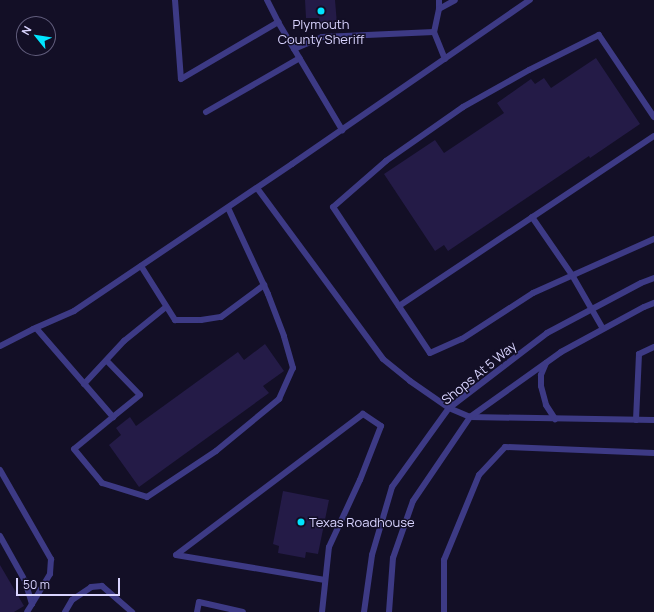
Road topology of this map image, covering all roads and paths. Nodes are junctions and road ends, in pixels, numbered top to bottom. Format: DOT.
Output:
graph roads {
  1 [pos="175,0"];
  2 [pos="267,0"];
  3 [pos="439,0"];
  4 [pos="455,0"];
  5 [pos="530,0"];
  6 [pos="439,9"];
  7 [pos="278,22"];
  8 [pos="434,32"];
  9 [pos="294,49"];
  10 [pos="300,58"];
  11 [pos="445,59"];
  12 [pos="206,112"];
  13 [pos="654,118"];
  14 [pos="342,130"];
  15 [pos="654,136"];
  16 [pos="257,188"];
  17 [pos="228,208"];
  18 [pos="532,217"];
  19 [pos="654,239"];
  20 [pos="141,266"];
  21 [pos="572,275"];
  22 [pos="654,278"];
  23 [pos="264,285"];
  24 [pos="654,303"];
  25 [pos="399,306"];
  26 [pos="166,307"];
  27 [pos="592,309"];
  28 [pos="36,328"];
  29 [pos="603,329"];
  30 [pos="0,346"];
  31 [pos="654,348"];
  32 [pos="107,361"];
  33 [pos="547,362"];
  34 [pos="84,384"];
  35 [pos="449,408"];
  36 [pos="113,417"];
  37 [pos="470,417"];
  38 [pos="556,419"];
  39 [pos="636,420"];
  40 [pos="654,420"];
  41 [pos="654,453"];
  42 [pos="0,470"];
  43 [pos="0,536"];
  44 [pos="325,580"];
  45 [pos="32,604"];
  46 [pos="27,612"];
  47 [pos="65,612"];
  48 [pos="132,612"];
  49 [pos="197,612"];
  50 [pos="243,612"];
  51 [pos="322,612"];
  52 [pos="364,612"];
  53 [pos="389,612"];
  54 [pos="444,612"];
  1 -- 7 [label="lane"];
  2 -- 7 [label="lane"];
  3 -- 6 [label="lane"];
  4 -- 6 [label="lane"];
  5 -- 11 [label="lane"];
  6 -- 8 [label="lane"];
  7 -- 9 [label="lane"];
  8 -- 9 [label="lane"];
  8 -- 11 [label="lane"];
  9 -- 10 [label="lane"];
  10 -- 12 [label="lane"];
  10 -- 14 [label="lane"];
  11 -- 14 [label="lane"];
  13 -- 25 [label="lane"];
  14 -- 16 [label="lane"];
  15 -- 18 [label="lane"];
  16 -- 17 [label="lane"];
  16 -- 35 [label="lane"];
  17 -- 20 [label="lane"];
  17 -- 23 [label="lane"];
  18 -- 21 [label="lane"];
  18 -- 25 [label="lane"];
  19 -- 21 [label="lane"];
  20 -- 26 [label="lane"];
  20 -- 28 [label="lane"];
  21 -- 25 [label="lane"];
  21 -- 27 [label="lane"];
  22 -- 27 [label="lane, Shops At 5 Way"];
  23 -- 26 [label="lane"];
  23 -- 36 [label="lane"];
  24 -- 29 [label="lane"];
  26 -- 32 [label="lane"];
  27 -- 29 [label="lane"];
  27 -- 35 [label="lane, Shops At 5 Way"];
  28 -- 30 [label="lane"];
  28 -- 34 [label="lane"];
  29 -- 33 [label="lane"];
  31 -- 39 [label="lane"];
  32 -- 34 [label="lane"];
  32 -- 36 [label="lane"];
  33 -- 37 [label="lane"];
  33 -- 38 [label="lane"];
  34 -- 36 [label="lane"];
  35 -- 37 [label="lane"];
  35 -- 52 [label="lane, Shops At 5 Way"];
  37 -- 38 [label="lane"];
  37 -- 53 [label="lane"];
  38 -- 39 [label="lane"];
  39 -- 40 [label="lane"];
  41 -- 54 [label="lane"];
  42 -- 45 [label="lane"];
  43 -- 45 [label="lane"];
  44 -- 44 [label="lane"];
  44 -- 51 [label="lane"];
  45 -- 46 [label="lane"];
  47 -- 48 [label="lane"];
  49 -- 50 [label="lane"];
}
